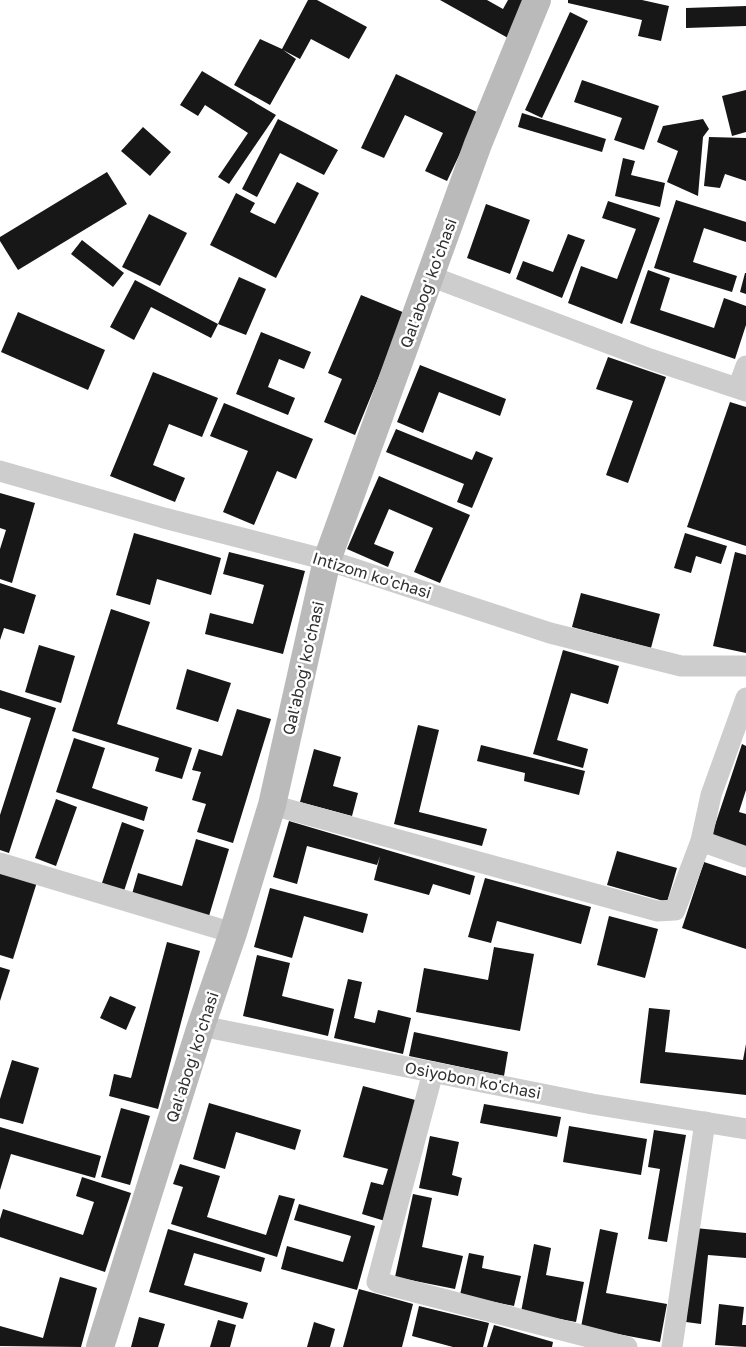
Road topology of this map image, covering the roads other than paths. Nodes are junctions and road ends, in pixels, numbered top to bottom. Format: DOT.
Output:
graph roads {
  1 [pos="537,0"];
  2 [pos="430,276"];
  3 [pos="746,366"];
  4 [pos="742,390"];
  5 [pos="0,471"];
  6 [pos="327,560"];
  7 [pos="746,666"];
  8 [pos="746,698"];
  9 [pos="272,804"];
  10 [pos="701,841"];
  11 [pos="746,857"];
  12 [pos="0,863"];
  13 [pos="234,933"];
  14 [pos="201,1026"];
  15 [pos="433,1072"];
  16 [pos="705,1122"];
  17 [pos="746,1129"];
  18 [pos="100,1347"];
  19 [pos="627,1347"];
  20 [pos="673,1347"];
  1 -- 2 [label="street, Qal'abog' ko'chasi"];
  2 -- 4 [label="street"];
  2 -- 6 [label="street, Qal'abog' ko'chasi"];
  3 -- 4 [label="street"];
  5 -- 6 [label="street, Intizom ko'chasi"];
  6 -- 7 [label="street, Intizom ko'chasi"];
  6 -- 9 [label="street, Qal'abog' ko'chasi"];
  8 -- 10 [label="street"];
  9 -- 10 [label="street"];
  9 -- 13 [label="street, Qal'abog' ko'chasi"];
  10 -- 11 [label="street"];
  12 -- 13 [label="street"];
  13 -- 14 [label="street, Qal'abog' ko'chasi"];
  14 -- 15 [label="street, Osiyobon ko'chasi"];
  14 -- 18 [label="street, Qal'abog' ko'chasi"];
  15 -- 16 [label="street, Osiyobon ko'chasi"];
  15 -- 19 [label="street"];
  16 -- 17 [label="street, Osiyobon ko'chasi"];
  16 -- 20 [label="street"];
}
